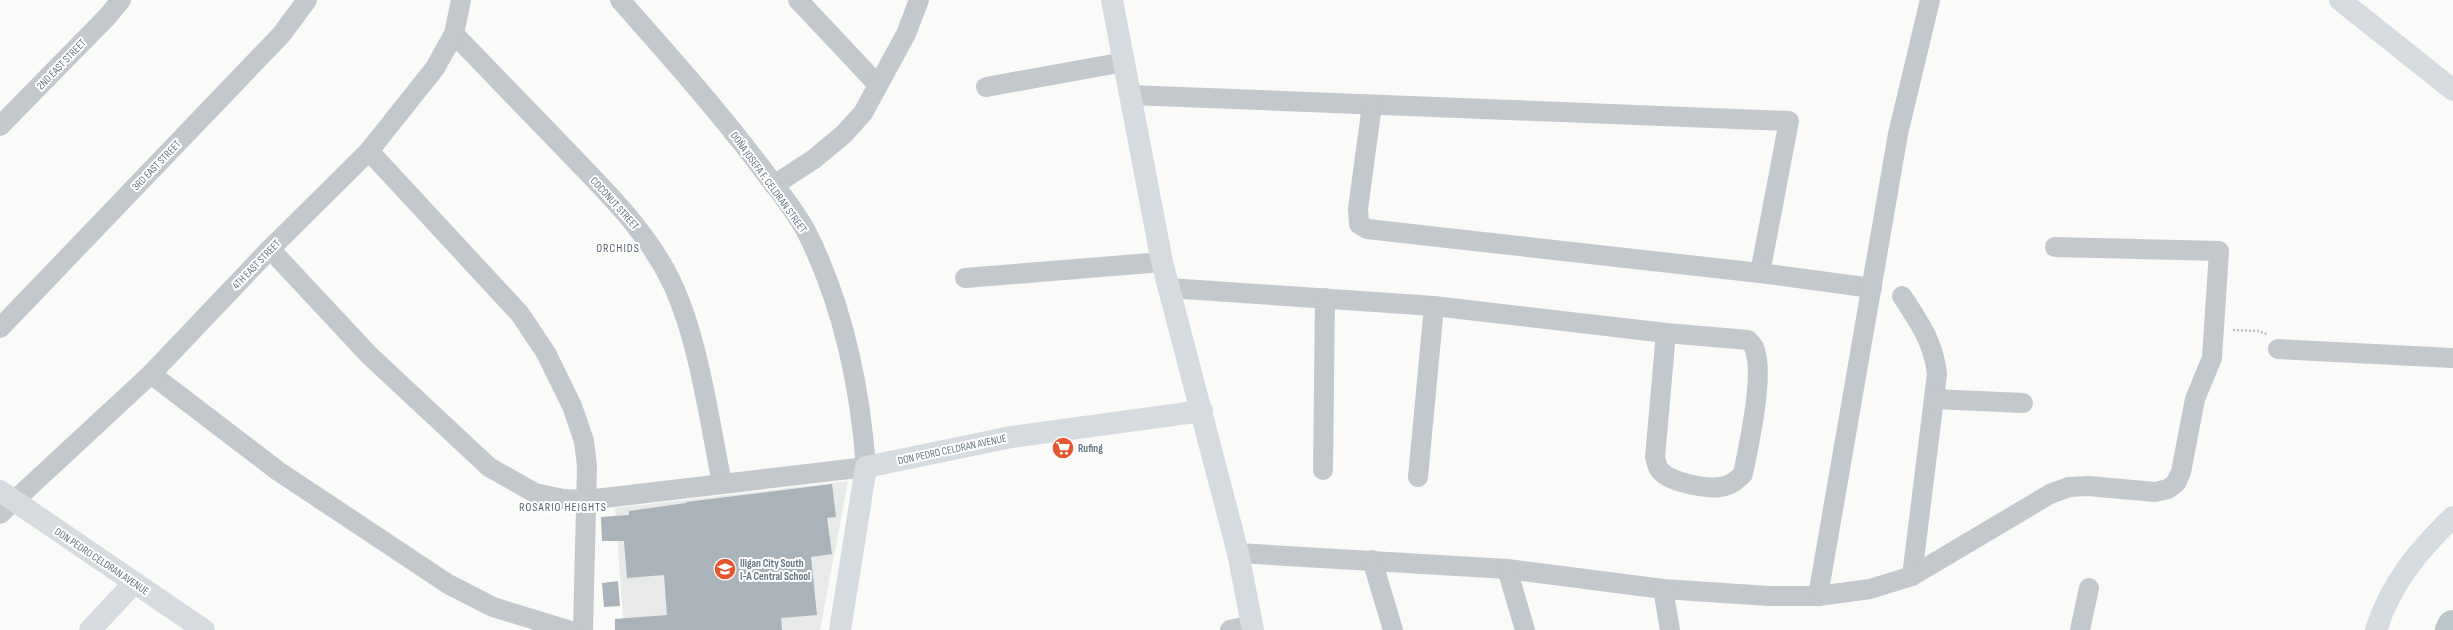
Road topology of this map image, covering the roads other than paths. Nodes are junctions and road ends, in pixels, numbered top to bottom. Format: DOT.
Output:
graph roads {
  1 [pos="121,0"];
  2 [pos="307,0"];
  3 [pos="461,0"];
  4 [pos="620,0"];
  5 [pos="798,0"];
  6 [pos="919,0"];
  7 [pos="1112,0"];
  8 [pos="1930,0"];
  9 [pos="2340,0"];
  10 [pos="454,34"];
  11 [pos="1124,62"];
  12 [pos="878,85"];
  13 [pos="986,87"];
  14 [pos="2453,90"];
  15 [pos="1130,95"];
  16 [pos="1372,105"];
  17 [pos="0,126"];
  18 [pos="369,151"];
  19 [pos="774,185"];
  20 [pos="2055,247"];
  21 [pos="270,249"];
  22 [pos="1162,262"];
  23 [pos="1760,273"];
  24 [pos="966,278"];
  25 [pos="1169,288"];
  26 [pos="1872,288"];
  27 [pos="1902,296"];
  28 [pos="1325,298"];
  29 [pos="1434,306"];
  30 [pos="0,328"];
  31 [pos="1666,333"];
  32 [pos="2278,349"];
  33 [pos="2453,358"];
  34 [pos="151,374"];
  35 [pos="1934,399"];
  36 [pos="2023,403"];
  37 [pos="1202,411"];
  38 [pos="866,468"];
  39 [pos="1323,470"];
  40 [pos="1418,477"];
  41 [pos="722,483"];
  42 [pos="587,500"];
  43 [pos="4,502"];
  44 [pos="2453,517"];
  45 [pos="1238,553"];
  46 [pos="1372,560"];
  47 [pos="1507,569"];
  48 [pos="1912,576"];
  49 [pos="134,583"];
  50 [pos="2088,588"];
  51 [pos="1663,589"];
  52 [pos="1818,596"];
  53 [pos="1253,627"];
  54 [pos="90,630"];
  55 [pos="204,630"];
  56 [pos="568,630"];
  57 [pos="583,630"];
  58 [pos="840,630"];
  59 [pos="1230,630"];
  60 [pos="1394,630"];
  61 [pos="1526,630"];
  62 [pos="1670,630"];
  63 [pos="2080,630"];
  64 [pos="2376,630"];
  1 -- 17 [label="street, 2ND EAST STREET"];
  2 -- 30 [label="street, 3RD EAST STREET"];
  3 -- 10 [label="street, 4TH EAST STREET"];
  4 -- 19 [label="street, DOÑA JOSEFA F. CELDRAN STREET"];
  5 -- 12 [label="street"];
  6 -- 12 [label="street"];
  7 -- 11 [label="street"];
  8 -- 26 [label="street"];
  9 -- 14 [label="street"];
  10 -- 18 [label="street, 4TH EAST STREET"];
  10 -- 41 [label="street, COCONUT STREET"];
  11 -- 13 [label="street"];
  11 -- 15 [label="street"];
  12 -- 19 [label="street"];
  15 -- 16 [label="street"];
  15 -- 22 [label="street"];
  16 -- 23 [label="street"];
  16 -- 23 [label="street"];
  18 -- 21 [label="street, 4TH EAST STREET"];
  18 -- 42 [label="street"];
  19 -- 38 [label="street, DOÑA JOSEFA F. CELDRAN STREET"];
  20 -- 48 [label="street"];
  21 -- 34 [label="street, 4TH EAST STREET"];
  21 -- 42 [label="street"];
  22 -- 24 [label="street"];
  22 -- 25 [label="street"];
  23 -- 26 [label="street"];
  25 -- 28 [label="street"];
  25 -- 37 [label="street"];
  26 -- 52 [label="street"];
  27 -- 35 [label="street"];
  28 -- 29 [label="street"];
  28 -- 39 [label="street"];
  29 -- 31 [label="street"];
  29 -- 40 [label="street"];
  31 -- 31 [label="street"];
  32 -- 33 [label="street"];
  34 -- 43 [label="street, 4TH EAST STREET"];
  34 -- 56 [label="street"];
  35 -- 36 [label="street"];
  35 -- 48 [label="street"];
  37 -- 38 [label="street, DON PEDRO CELDRAN AVENUE"];
  37 -- 45 [label="street"];
  38 -- 41 [label="street"];
  38 -- 58 [label="street"];
  41 -- 42 [label="street"];
  42 -- 57 [label="street"];
  43 -- 49 [label="street, DON PEDRO CELDRAN AVENUE"];
  44 -- 64 [label="street"];
  45 -- 46 [label="street"];
  45 -- 53 [label="street"];
  46 -- 47 [label="street"];
  46 -- 60 [label="street"];
  47 -- 51 [label="street"];
  47 -- 61 [label="street"];
  48 -- 52 [label="street"];
  49 -- 54 [label="street"];
  49 -- 55 [label="street, DON PEDRO CELDRAN AVENUE"];
  50 -- 63 [label="street"];
  51 -- 52 [label="street"];
  51 -- 62 [label="street"];
  53 -- 59 [label="street"];
}
